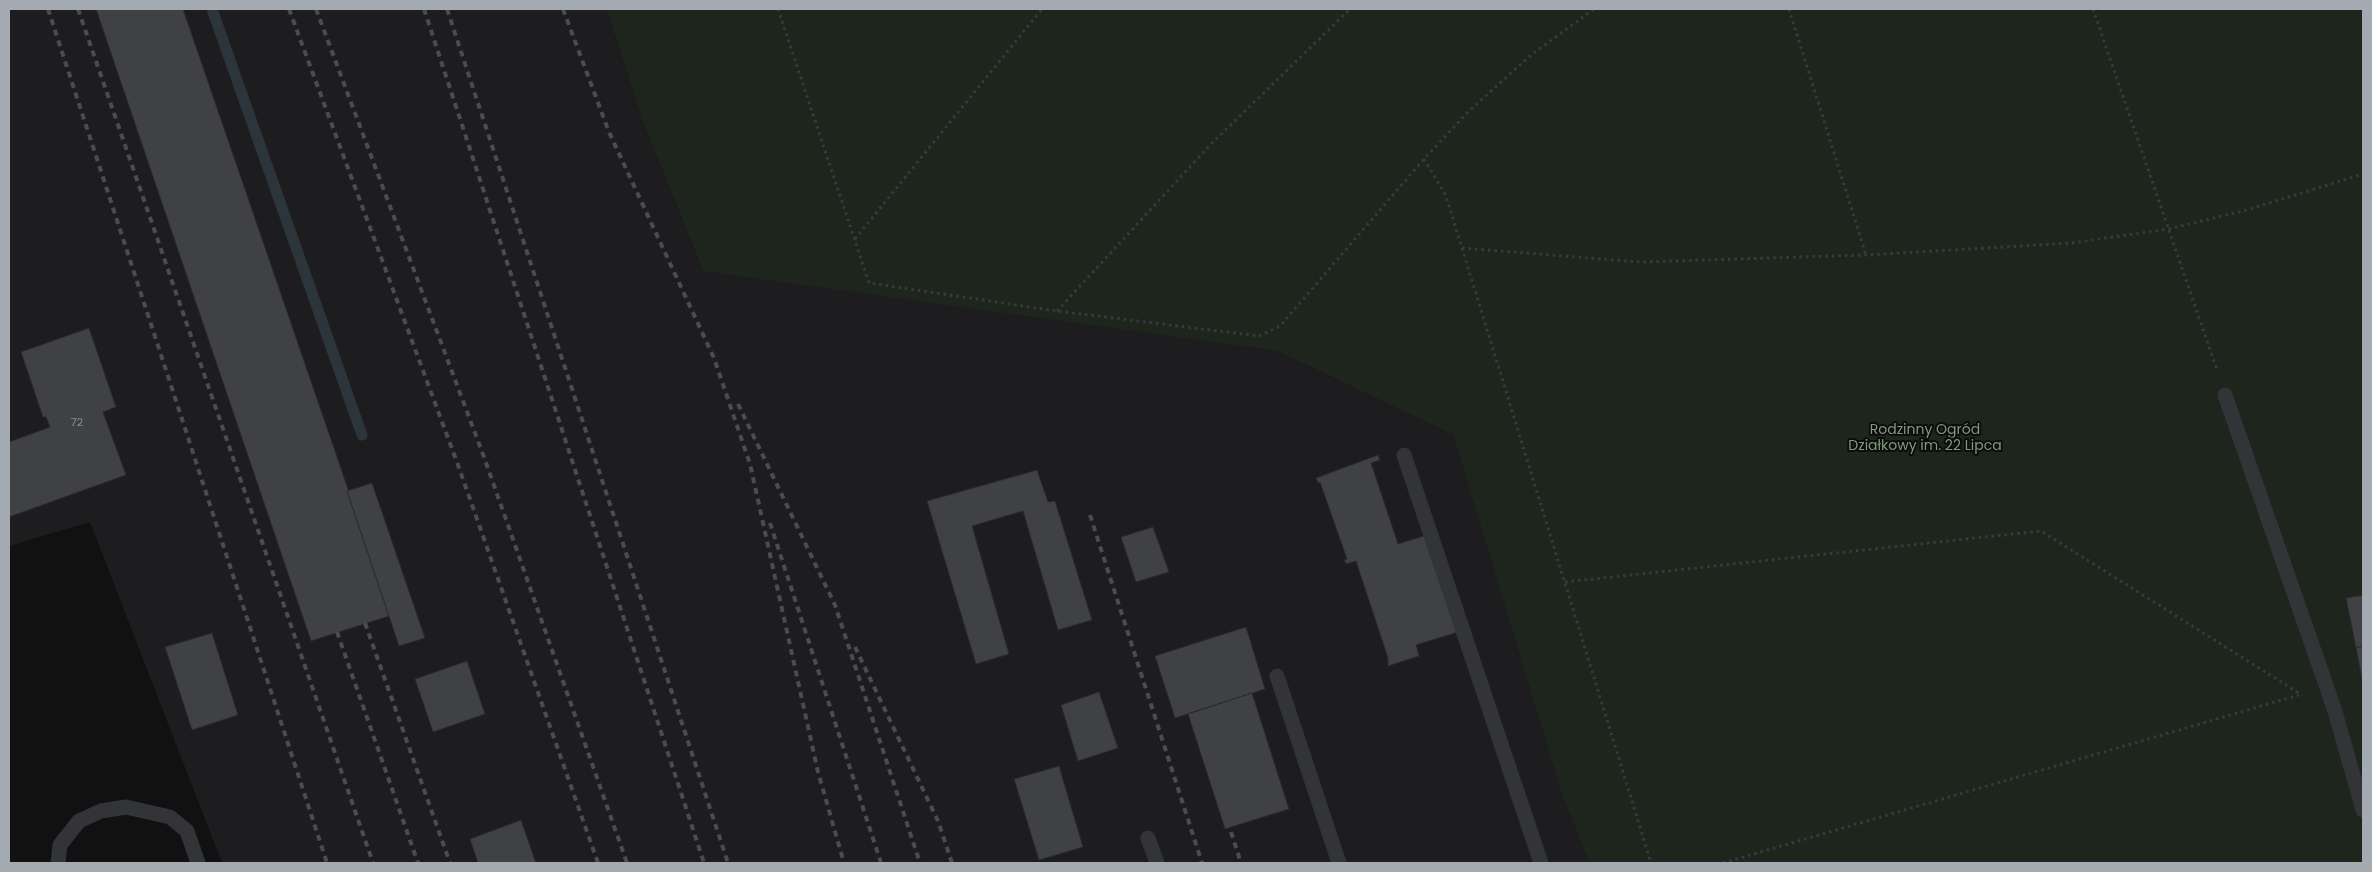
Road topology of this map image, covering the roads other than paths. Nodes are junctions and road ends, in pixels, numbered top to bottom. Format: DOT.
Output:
graph roads {
  1 [pos="2226,395"];
  2 [pos="1404,455"];
  3 [pos="1277,676"];
  4 [pos="2363,810"];
  5 [pos="1148,838"];
  6 [pos="58,863"];
  7 [pos="198,863"];
  8 [pos="1157,863"];
  9 [pos="1339,863"];
  10 [pos="1541,863"];
  1 -- 4 [label="lane"];
  2 -- 10 [label="lane"];
  3 -- 9 [label="lane"];
  5 -- 8 [label="lane"];
  6 -- 7 [label="lane"];
}
